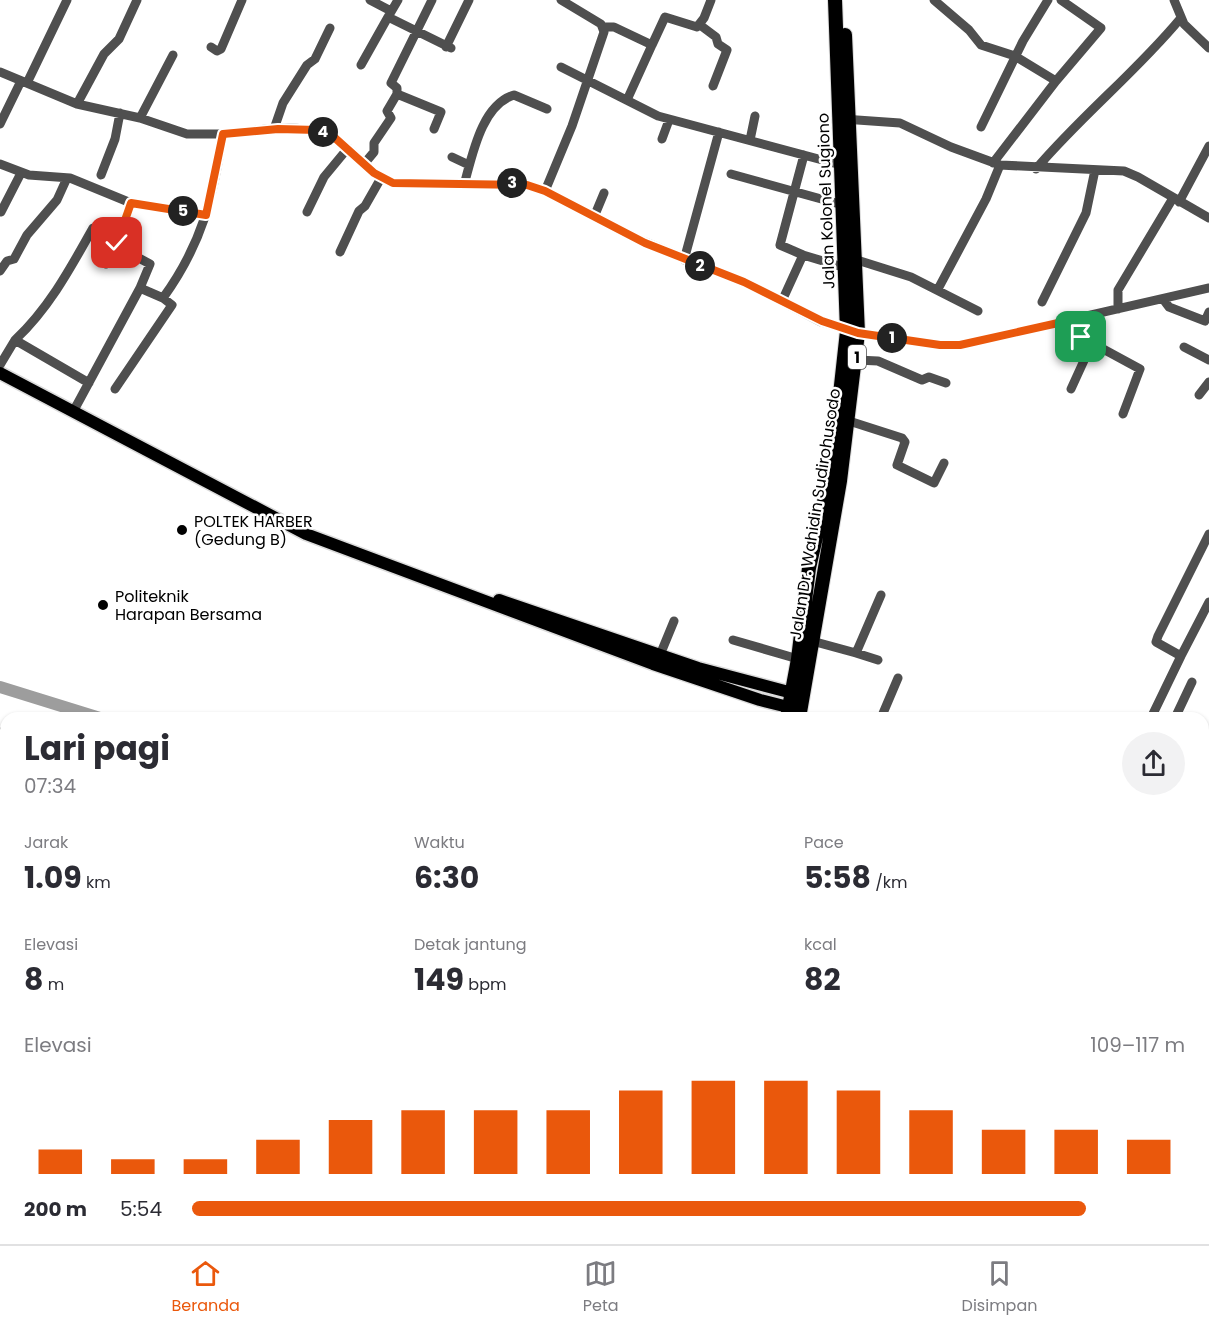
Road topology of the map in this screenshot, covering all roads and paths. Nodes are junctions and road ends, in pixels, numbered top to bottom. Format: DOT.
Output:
graph roads {
  1 [pos="67,0"];
  2 [pos="137,0"];
  3 [pos="242,0"];
  4 [pos="370,0"];
  5 [pos="398,0"];
  6 [pos="432,0"];
  7 [pos="469,0"];
  8 [pos="561,0"];
  9 [pos="711,0"];
  10 [pos="835,0"];
  11 [pos="843,0"];
  12 [pos="934,0"];
  13 [pos="1048,0"];
  14 [pos="1061,0"];
  15 [pos="1174,0"];
  16 [pos="389,14"];
  17 [pos="1180,18"];
  18 [pos="700,25"];
  19 [pos="603,27"];
  20 [pos="330,28"];
  21 [pos="415,31"];
  22 [pos="652,45"];
  23 [pos="211,47"];
  24 [pos="1209,48"];
  25 [pos="173,55"];
  26 [pos="1015,56"];
  27 [pos="361,65"];
  28 [pos="561,68"];
  29 [pos="0,72"];
  30 [pos="588,79"];
  31 [pos="1056,81"];
  32 [pos="24,82"];
  33 [pos="713,86"];
  34 [pos="397,94"];
  35 [pos="627,100"];
  36 [pos="77,104"];
  37 [pos="547,109"];
  38 [pos="120,113"];
  39 [pos="755,116"];
  40 [pos="140,118"];
  41 [pos="844,119"];
  42 [pos="669,120"];
  43 [pos="0,124"];
  44 [pos="981,127"];
  45 [pos="274,129"];
  46 [pos="434,129"];
  47 [pos="720,132"];
  48 [pos="223,134"];
  49 [pos="662,139"];
  50 [pos="750,140"];
  51 [pos="1209,146"];
  52 [pos="348,148"];
  53 [pos="804,155"];
  54 [pos="452,157"];
  55 [pos="0,164"];
  56 [pos="364,164"];
  57 [pos="996,164"];
  58 [pos="469,165"];
  59 [pos="841,165"];
  60 [pos="1036,169"];
  61 [pos="1095,170"];
  62 [pos="21,173"];
  63 [pos="731,174"];
  64 [pos="101,175"];
  65 [pos="68,178"];
  66 [pos="381,178"];
  67 [pos="464,185"];
  68 [pos="545,191"];
  69 [pos="793,193"];
  70 [pos="604,194"];
  71 [pos="1176,200"];
  72 [pos="131,203"];
  73 [pos="843,205"];
  74 [pos="1,212"];
  75 [pos="307,212"];
  76 [pos="206,215"];
  77 [pos="594,217"];
  78 [pos="1209,218"];
  79 [pos="93,228"];
  80 [pos="340,252"];
  81 [pos="803,255"];
  82 [pos="137,257"];
  83 [pos="684,260"];
  84 [pos="106,264"];
  85 [pos="851,264"];
  86 [pos="0,271"];
  87 [pos="140,288"];
  88 [pos="1209,288"];
  89 [pos="938,290"];
  90 [pos="163,298"];
  91 [pos="782,301"];
  92 [pos="1164,301"];
  93 [pos="1042,302"];
  94 [pos="1118,309"];
  95 [pos="978,311"];
  96 [pos="1208,318"];
  97 [pos="1076,321"];
  98 [pos="853,332"];
  99 [pos="15,340"];
  100 [pos="1092,343"];
  101 [pos="1184,347"];
  102 [pos="856,360"];
  103 [pos="1209,360"];
  104 [pos="0,367"];
  105 [pos="1209,382"];
  106 [pos="89,383"];
  107 [pos="946,383"];
  108 [pos="115,389"];
  109 [pos="1071,389"];
  110 [pos="1199,395"];
  111 [pos="73,412"];
  112 [pos="1123,414"];
  113 [pos="849,422"];
  114 [pos="944,463"];
  115 [pos="1209,534"];
  116 [pos="881,595"];
  117 [pos="480,597"];
  118 [pos="1209,602"];
  119 [pos="674,621"];
  120 [pos="733,640"];
  121 [pos="816,643"];
  122 [pos="856,652"];
  123 [pos="660,655"];
  124 [pos="1181,656"];
  125 [pos="798,659"];
  126 [pos="878,660"];
  127 [pos="710,677"];
  128 [pos="898,678"];
  129 [pos="1192,682"];
  130 [pos="797,694"];
  131 [pos="787,712"];
  132 [pos="794,712"];
  133 [pos="884,712"];
  134 [pos="1154,712"];
  135 [pos="1178,712"];
  1 -- 32 [label="street"];
  2 -- 36 [label="street"];
  3 -- 23 [label="street"];
  4 -- 16 [label="street"];
  5 -- 16 [label="street"];
  6 -- 21 [label="street"];
  7 -- 21 [label="street"];
  8 -- 19 [label="street"];
  9 -- 18 [label="street"];
  10 -- 41 [label="highway, Jalan Kolonel Sugiono / 1"];
  11 -- 41 [label="highway, Jalan Dr. Wahidin Sudirohusodo / 1"];
  12 -- 26 [label="street"];
  13 -- 26 [label="street"];
  14 -- 31 [label="street"];
  15 -- 17 [label="street"];
  16 -- 21 [label="street"];
  16 -- 27 [label="street"];
  17 -- 24 [label="street"];
  17 -- 60 [label="street"];
  18 -- 22 [label="street"];
  18 -- 33 [label="street"];
  19 -- 22 [label="street"];
  19 -- 30 [label="street"];
  20 -- 45 [label="street"];
  21 -- 34 [label="street"];
  22 -- 35 [label="street"];
  25 -- 40 [label="street"];
  26 -- 31 [label="street"];
  26 -- 44 [label="street"];
  28 -- 30 [label="street"];
  29 -- 32 [label="street"];
  30 -- 35 [label="street"];
  30 -- 68 [label="street"];
  31 -- 57 [label="street"];
  32 -- 36 [label="street"];
  32 -- 43 [label="street"];
  34 -- 46 [label="street"];
  34 -- 56 [label="street"];
  35 -- 42 [label="street"];
  36 -- 38 [label="street"];
  37 -- 58 [label="street"];
  38 -- 40 [label="street"];
  38 -- 64 [label="street"];
  39 -- 50 [label="street"];
  40 -- 48 [label="street"];
  41 -- 57 [label="street"];
  41 -- 59 [label="highway, Jalan Kolonel Sugiono / 1"];
  41 -- 85 [label="highway, Jalan Dr. Wahidin Sudirohusodo / 1"];
  42 -- 47 [label="street"];
  42 -- 49 [label="street"];
  45 -- 48 [label="street"];
  45 -- 52 [label="street"];
  47 -- 50 [label="street"];
  47 -- 83 [label="street"];
  48 -- 76 [label="street"];
  50 -- 53 [label="street"];
  51 -- 71 [label="street"];
  52 -- 56 [label="street"];
  52 -- 75 [label="street"];
  53 -- 59 [label="street"];
  53 -- 69 [label="street"];
  54 -- 58 [label="street"];
  55 -- 62 [label="street"];
  56 -- 66 [label="street"];
  57 -- 60 [label="street"];
  57 -- 89 [label="street"];
  58 -- 67 [label="street"];
  59 -- 73 [label="highway, Jalan Kolonel Sugiono / 1"];
  60 -- 61 [label="street"];
  61 -- 71 [label="street"];
  61 -- 93 [label="street"];
  62 -- 65 [label="street"];
  62 -- 74 [label="street"];
  63 -- 69 [label="street"];
  65 -- 72 [label="street"];
  65 -- 86 [label="street"];
  66 -- 67 [label="street"];
  66 -- 80 [label="street"];
  67 -- 68 [label="street"];
  68 -- 77 [label="street"];
  69 -- 73 [label="street"];
  69 -- 81 [label="street"];
  70 -- 77 [label="street"];
  71 -- 78 [label="street"];
  71 -- 94 [label="street"];
  72 -- 76 [label="street"];
  72 -- 84 [label="street"];
  73 -- 85 [label="highway, Jalan Kolonel Sugiono / 1"];
  76 -- 90 [label="street"];
  77 -- 83 [label="street"];
  79 -- 99 [label="street"];
  81 -- 85 [label="street"];
  81 -- 91 [label="street"];
  82 -- 87 [label="street"];
  83 -- 91 [label="street"];
  85 -- 89 [label="street"];
  85 -- 98 [label="highway, Jalan Dr. Wahidin Sudirohusodo / 1"];
  87 -- 90 [label="street"];
  87 -- 106 [label="street"];
  88 -- 92 [label="street"];
  89 -- 95 [label="street"];
  90 -- 108 [label="street"];
  91 -- 98 [label="street"];
  92 -- 94 [label="street"];
  92 -- 96 [label="street"];
  94 -- 97 [label="street"];
  97 -- 98 [label="street"];
  97 -- 100 [label="street"];
  98 -- 102 [label="highway, Jalan Dr. Wahidin Sudirohusodo / 1"];
  98 -- 125 [label="highway, 1"];
  99 -- 104 [label="street"];
  99 -- 106 [label="street"];
  100 -- 109 [label="street"];
  100 -- 112 [label="street"];
  101 -- 103 [label="street"];
  102 -- 107 [label="street"];
  102 -- 113 [label="highway, Jalan Dr. Wahidin Sudirohusodo / 1"];
  104 -- 111 [label="main road"];
  105 -- 110 [label="street"];
  106 -- 111 [label="street"];
  111 -- 117 [label="main road"];
  113 -- 114 [label="street"];
  113 -- 121 [label="highway, Jalan Dr. Wahidin Sudirohusodo / 1"];
  115 -- 124 [label="street"];
  116 -- 122 [label="street"];
  117 -- 123 [label="main road"];
  117 -- 127 [label="main road"];
  118 -- 124 [label="street"];
  119 -- 123 [label="street"];
  120 -- 125 [label="street"];
  121 -- 122 [label="street"];
  121 -- 130 [label="highway, Jalan Dr. Wahidin Sudirohusodo / 1"];
  122 -- 126 [label="street"];
  123 -- 127 [label="main road"];
  124 -- 134 [label="street"];
  125 -- 130 [label="highway, 1"];
  127 -- 130 [label="main road"];
  127 -- 131 [label="main road"];
  128 -- 133 [label="street"];
  129 -- 135 [label="street"];
  130 -- 132 [label="highway, Jalan Dr. Wahidin Sudirohusodo / 1"];
}
